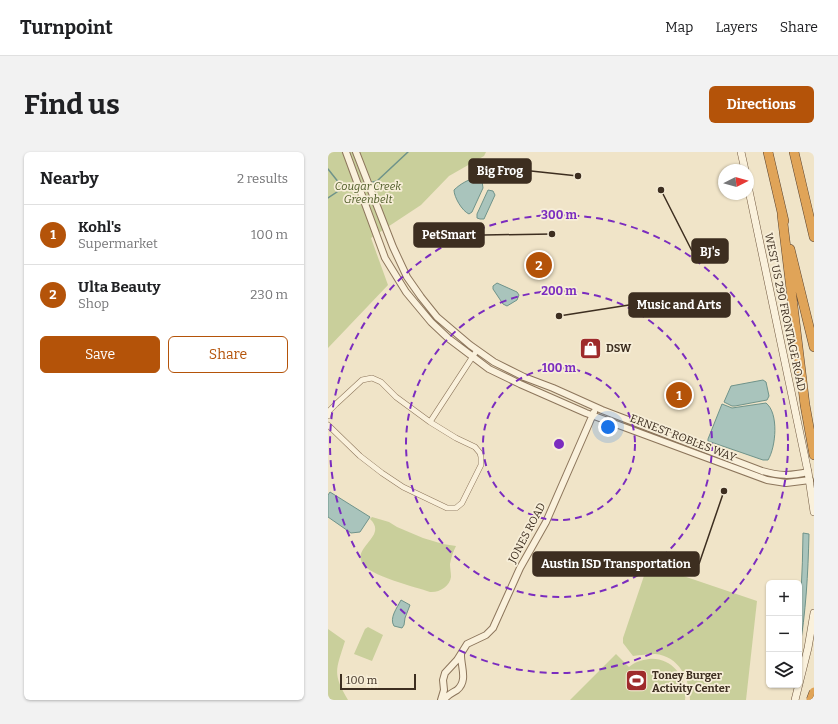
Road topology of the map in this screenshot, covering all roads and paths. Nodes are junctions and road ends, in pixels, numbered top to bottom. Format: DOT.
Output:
graph roads {
  1 [pos="346,152"];
  2 [pos="356,152"];
  3 [pos="741,152"];
  4 [pos="768,152"];
  5 [pos="794,152"];
  6 [pos="744,164"];
  7 [pos="751,200"];
  8 [pos="782,215"];
  9 [pos="814,237"];
  10 [pos="814,347"];
  11 [pos="477,350"];
  12 [pos="473,357"];
  13 [pos="596,407"];
  14 [pos="593,415"];
  15 [pos="328,416"];
  16 [pos="623,418"];
  17 [pos="430,422"];
  18 [pos="328,425"];
  19 [pos="620,425"];
  20 [pos="666,435"];
  21 [pos="664,442"];
  22 [pos="814,455"];
  23 [pos="808,472"];
  24 [pos="810,480"];
  25 [pos="814,512"];
  26 [pos="814,613"];
  27 [pos="461,655"];
  28 [pos="814,691"];
  29 [pos="443,700"];
  30 [pos="795,700"];
  31 [pos="811,700"];
  1 -- 12 [label="street, ERNEST ROBLES WAY"];
  2 -- 11 [label="street, ERNEST ROBLES WAY"];
  3 -- 6 [label="main road"];
  4 -- 8 [label="highway"];
  5 -- 9 [label="highway"];
  7 -- 23 [label="main road, WEST US 290 FRONTAGE ROAD"];
  8 -- 10 [label="highway"];
  8 -- 22 [label="highway"];
  11 -- 12 [label="street"];
  11 -- 13 [label="street, ERNEST ROBLES WAY"];
  12 -- 14 [label="street, ERNEST ROBLES WAY"];
  12 -- 17 [label="street"];
  13 -- 14 [label="street, JONES ROAD"];
  13 -- 16 [label="street, ERNEST ROBLES WAY"];
  14 -- 19 [label="street, ERNEST ROBLES WAY"];
  14 -- 27 [label="street, JONES ROAD"];
  15 -- 17 [label="street"];
  16 -- 19 [label="street"];
  16 -- 20 [label="street, ERNEST ROBLES WAY"];
  17 -- 18 [label="street"];
  19 -- 21 [label="street, ERNEST ROBLES WAY"];
  20 -- 21 [label="street"];
  20 -- 23 [label="street, ERNEST ROBLES WAY"];
  21 -- 24 [label="street, ERNEST ROBLES WAY"];
  23 -- 24 [label="main road, WEST US 290 FRONTAGE ROAD"];
  24 -- 25 [label="main road, WEST US 290 FRONTAGE ROAD"];
  26 -- 30 [label="main road"];
  27 -- 29 [label="street, JONES ROAD"];
  27 -- 29 [label="street, JONES ROAD"];
  28 -- 31 [label="highway, bridge"];
}
